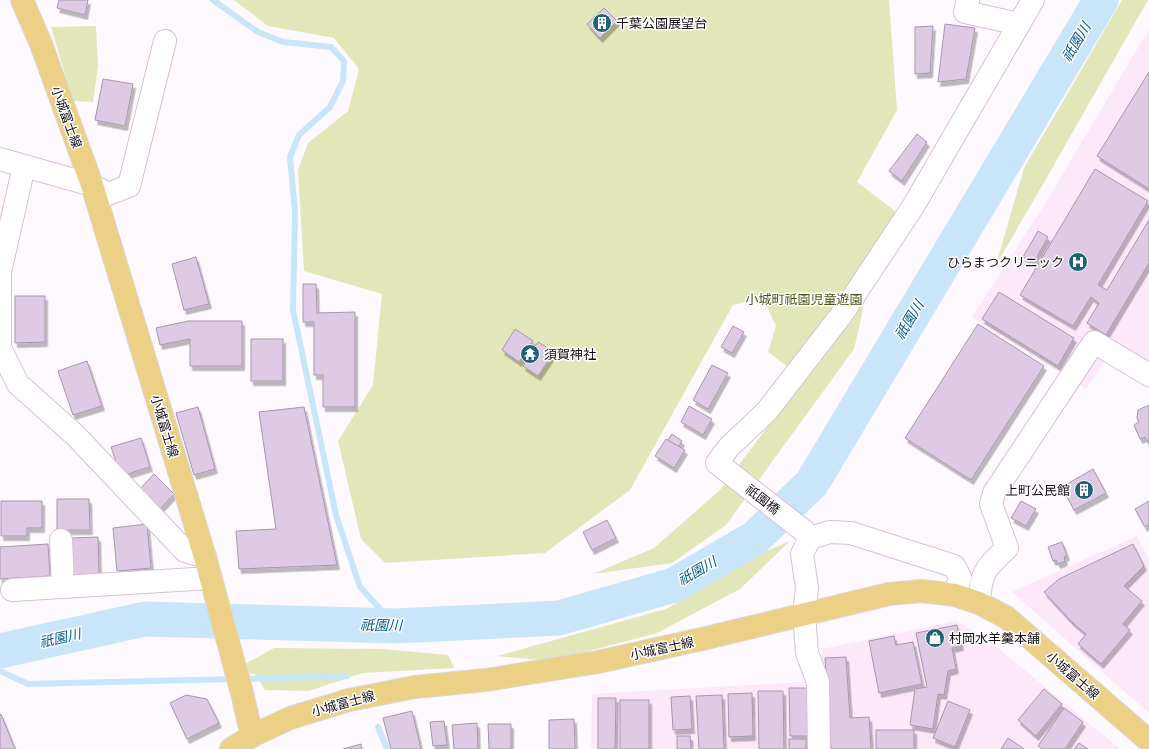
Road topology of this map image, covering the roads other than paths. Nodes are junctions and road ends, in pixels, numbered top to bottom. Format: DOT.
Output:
graph roads {
  1 [pos="22,0"];
  2 [pos="968,0"];
  3 [pos="1033,0"];
  4 [pos="1019,24"];
  5 [pos="165,41"];
  6 [pos="0,159"];
  7 [pos="24,166"];
  8 [pos="92,185"];
  9 [pos="1149,375"];
  10 [pos="807,534"];
  11 [pos="61,540"];
  12 [pos="205,557"];
  13 [pos="211,578"];
  14 [pos="63,587"];
  15 [pos="12,590"];
  16 [pos="956,595"];
  17 [pos="979,603"];
  18 [pos="804,614"];
  19 [pos="252,736"];
  20 [pos="1149,741"];
  21 [pos="231,749"];
  22 [pos="819,749"];
  1 -- 8 [label="main road, 小城富士線"];
  2 -- 4 [label="street"];
  3 -- 4 [label="street"];
  4 -- 10 [label="street, 祇園橋"];
  5 -- 8 [label="street"];
  6 -- 7 [label="street"];
  7 -- 8 [label="street"];
  7 -- 12 [label="street"];
  8 -- 12 [label="main road, 小城富士線"];
  9 -- 17 [label="street"];
  10 -- 16 [label="street"];
  10 -- 18 [label="street"];
  11 -- 14 [label="street"];
  12 -- 13 [label="main road, 小城富士線"];
  13 -- 14 [label="street"];
  13 -- 19 [label="main road, 小城富士線"];
  14 -- 15 [label="street"];
  16 -- 17 [label="main road, 小城富士線"];
  16 -- 18 [label="main road, 小城富士線"];
  17 -- 20 [label="main road, 小城富士線"];
  18 -- 19 [label="main road, 小城富士線"];
  18 -- 22 [label="street"];
  19 -- 21 [label="main road"];
}
